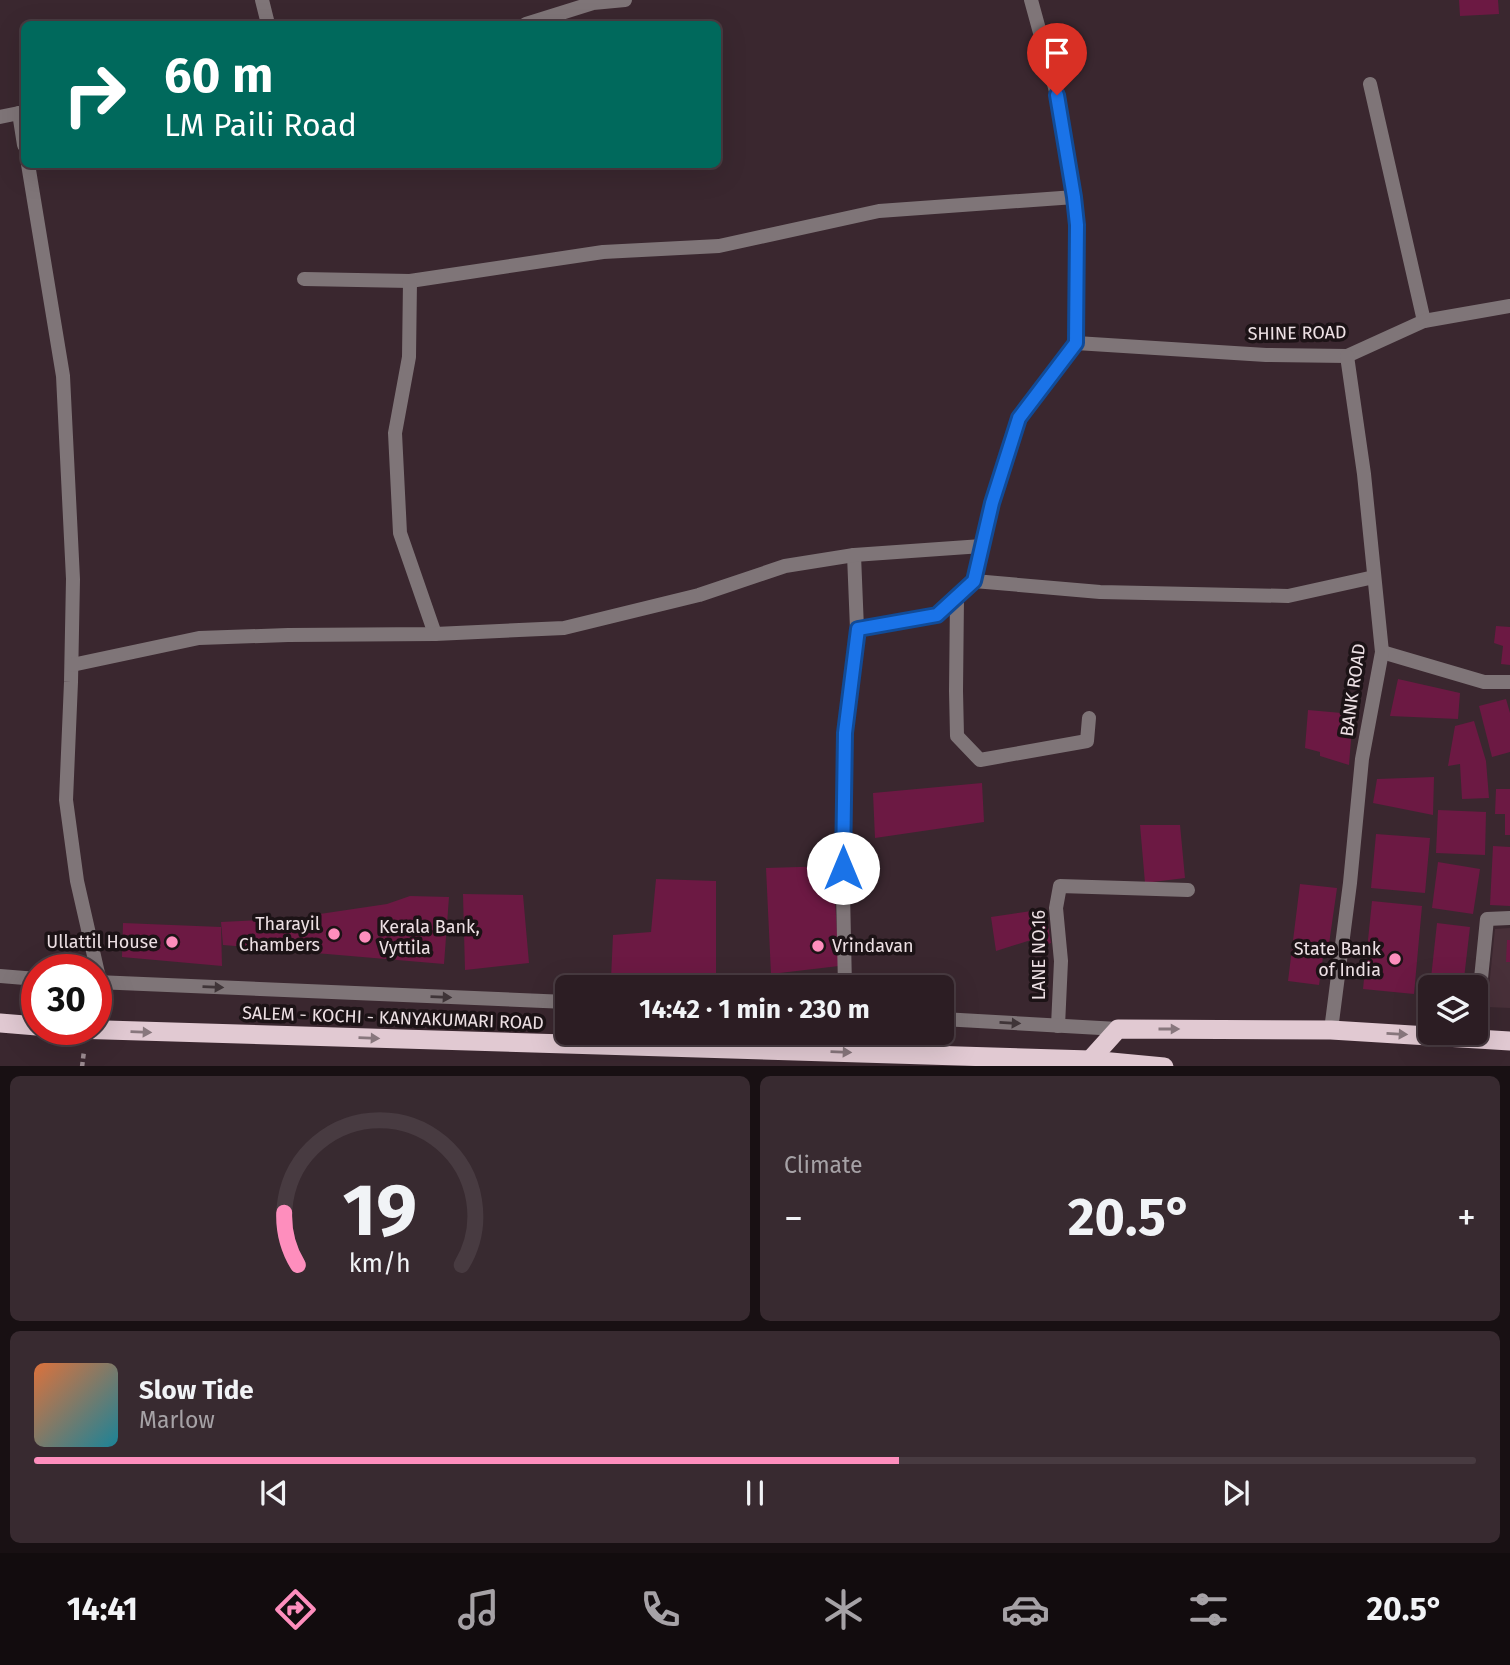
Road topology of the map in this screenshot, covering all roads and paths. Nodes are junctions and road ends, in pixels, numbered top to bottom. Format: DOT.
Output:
graph roads {
  1 [pos="262,0"];
  2 [pos="625,0"];
  3 [pos="1031,0"];
  4 [pos="267,21"];
  5 [pos="536,21"];
  6 [pos="1370,84"];
  7 [pos="21,112"];
  8 [pos="0,117"];
  9 [pos="29,168"];
  10 [pos="1074,197"];
  11 [pos="304,279"];
  12 [pos="410,281"];
  13 [pos="1510,306"];
  14 [pos="1424,321"];
  15 [pos="1076,343"];
  16 [pos="1347,356"];
  17 [pos="982,546"];
  18 [pos="854,555"];
  19 [pos="1374,577"];
  20 [pos="974,581"];
  21 [pos="957,597"];
  22 [pos="858,629"];
  23 [pos="435,634"];
  24 [pos="1382,652"];
  25 [pos="72,665"];
  26 [pos="1510,682"];
  27 [pos="1089,718"];
  28 [pos="1188,890"];
  29 [pos="1510,918"];
  30 [pos="92,954"];
  31 [pos="845,975"];
  32 [pos="1481,975"];
  33 [pos="0,976"];
  34 [pos="21,978"];
  35 [pos="112,983"];
  36 [pos="555,1001"];
  37 [pos="954,1020"];
  38 [pos="0,1023"];
  39 [pos="21,1025"];
  40 [pos="1058,1026"];
  41 [pos="1118,1029"];
  42 [pos="112,1030"];
  43 [pos="1331,1030"];
  44 [pos="1418,1035"];
  45 [pos="1488,1039"];
  46 [pos="1510,1041"];
  47 [pos="1090,1060"];
  48 [pos="1164,1066"];
  1 -- 4 [label="street"];
  2 -- 5 [label="street"];
  3 -- 10 [label="street"];
  6 -- 14 [label="street"];
  7 -- 8 [label="street"];
  9 -- 25 [label="street"];
  10 -- 12 [label="street"];
  10 -- 15 [label="street"];
  11 -- 12 [label="street"];
  12 -- 23 [label="street"];
  13 -- 14 [label="street, SHINE ROAD"];
  14 -- 16 [label="street, SHINE ROAD"];
  15 -- 16 [label="street, SHINE ROAD"];
  15 -- 17 [label="street"];
  16 -- 19 [label="street, BANK ROAD"];
  17 -- 18 [label="street"];
  17 -- 20 [label="street"];
  18 -- 22 [label="street"];
  18 -- 23 [label="street"];
  19 -- 20 [label="street"];
  19 -- 24 [label="street, BANK ROAD"];
  20 -- 21 [label="street"];
  21 -- 22 [label="street"];
  21 -- 27 [label="street"];
  22 -- 31 [label="street"];
  23 -- 25 [label="street"];
  24 -- 26 [label="street"];
  24 -- 43 [label="street, BANK ROAD"];
  25 -- 30 [label="street"];
  28 -- 40 [label="street, LANE NO.16"];
  29 -- 32 [label="street"];
  33 -- 34 [label="street"];
  35 -- 36 [label="street, one-way"];
  37 -- 40 [label="street, one-way"];
  38 -- 39 [label="highway"];
  40 -- 41 [label="street"];
  41 -- 43 [label="highway, one-way"];
  41 -- 47 [label="highway"];
  42 -- 47 [label="highway, SALEM - KOCHI - KANYAKUMARI ROAD, one-way"];
  43 -- 44 [label="highway, one-way"];
  45 -- 46 [label="highway"];
  47 -- 48 [label="highway, SALEM - KOCHI - KANYAKUMARI ROAD"];
}
